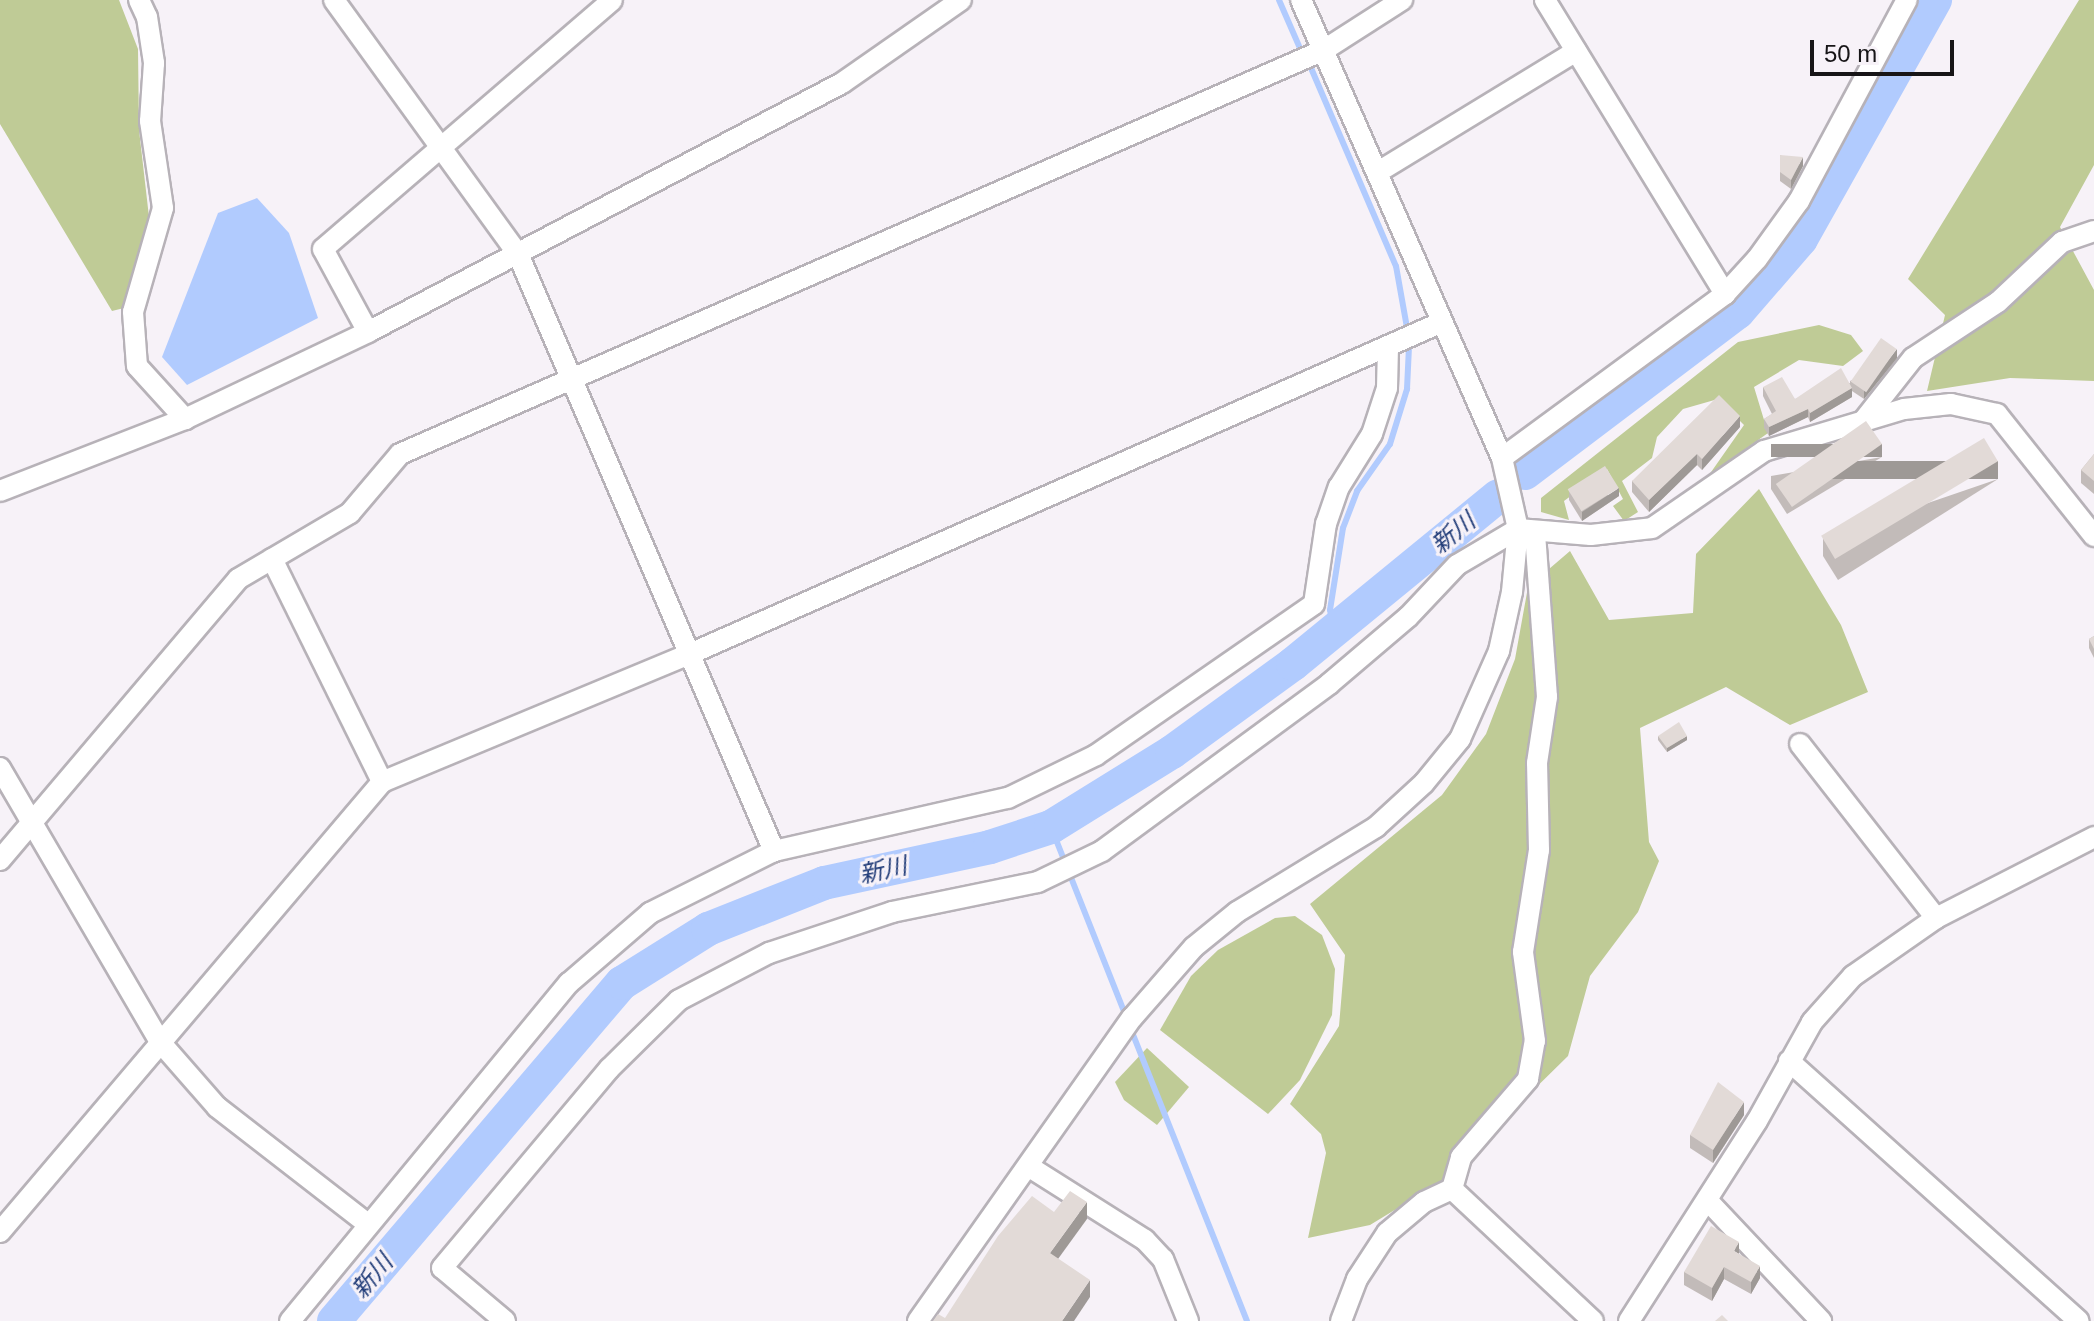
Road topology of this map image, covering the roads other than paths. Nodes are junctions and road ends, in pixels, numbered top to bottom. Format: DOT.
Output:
graph roads {
  1 [pos="139,0"];
  2 [pos="334,0"];
  3 [pos="612,0"];
  4 [pos="961,0"];
  5 [pos="1301,0"];
  6 [pos="1402,0"];
  7 [pos="1545,0"];
  8 [pos="1907,0"];
  9 [pos="1324,50"];
  10 [pos="1576,51"];
  11 [pos="440,143"];
  12 [pos="1378,172"];
  13 [pos="2094,231"];
  14 [pos="518,254"];
  15 [pos="1725,294"];
  16 [pos="1440,323"];
  17 [pos="368,332"];
  18 [pos="1388,347"];
  19 [pos="572,376"];
  20 [pos="185,419"];
  21 [pos="1864,420"];
  22 [pos="1502,458"];
  23 [pos="0,491"];
  24 [pos="1526,530"];
  25 [pos="2094,536"];
  26 [pos="272,559"];
  27 [pos="692,653"];
  28 [pos="1800,744"];
  29 [pos="0,768"];
  30 [pos="382,782"];
  31 [pos="33,822"];
  32 [pos="2094,837"];
  33 [pos="774,851"];
  34 [pos="0,860"];
  35 [pos="1936,918"];
  36 [pos="161,1043"];
  37 [pos="1789,1061"];
  38 [pos="1028,1166"];
  39 [pos="1452,1189"];
  40 [pos="1708,1201"];
  41 [pos="368,1224"];
  42 [pos="0,1232"];
  43 [pos="290,1321"];
  44 [pos="505,1321"];
  45 [pos="918,1321"];
  46 [pos="1188,1321"];
  47 [pos="1341,1321"];
  48 [pos="1593,1321"];
  49 [pos="1629,1321"];
  50 [pos="1821,1321"];
  51 [pos="2079,1321"];
  1 -- 20 [label="street"];
  2 -- 11 [label="street"];
  3 -- 11 [label="street"];
  4 -- 14 [label="street"];
  5 -- 9 [label="street"];
  6 -- 9 [label="street"];
  7 -- 10 [label="street"];
  8 -- 15 [label="street"];
  9 -- 12 [label="street"];
  9 -- 19 [label="street"];
  10 -- 12 [label="street"];
  10 -- 15 [label="street"];
  11 -- 14 [label="street"];
  11 -- 17 [label="street"];
  12 -- 16 [label="street"];
  13 -- 21 [label="street"];
  14 -- 17 [label="street"];
  14 -- 19 [label="street"];
  15 -- 22 [label="street"];
  16 -- 18 [label="street"];
  16 -- 22 [label="street"];
  17 -- 20 [label="street"];
  18 -- 27 [label="street"];
  18 -- 33 [label="street"];
  19 -- 26 [label="street"];
  19 -- 27 [label="street"];
  20 -- 23 [label="street"];
  21 -- 24 [label="street"];
  21 -- 25 [label="street"];
  22 -- 24 [label="street"];
  24 -- 38 [label="street"];
  24 -- 39 [label="street"];
  24 -- 44 [label="street"];
  26 -- 30 [label="street"];
  26 -- 31 [label="street"];
  27 -- 30 [label="street"];
  27 -- 33 [label="street"];
  28 -- 35 [label="street"];
  29 -- 31 [label="street"];
  30 -- 36 [label="street"];
  31 -- 34 [label="street"];
  31 -- 36 [label="street"];
  32 -- 35 [label="street"];
  33 -- 41 [label="street"];
  35 -- 37 [label="street"];
  36 -- 41 [label="street"];
  36 -- 42 [label="street"];
  37 -- 40 [label="street"];
  37 -- 51 [label="street"];
  38 -- 45 [label="street"];
  38 -- 46 [label="street"];
  39 -- 47 [label="street"];
  39 -- 48 [label="street"];
  40 -- 49 [label="street"];
  40 -- 50 [label="street"];
  41 -- 43 [label="street"];
}
